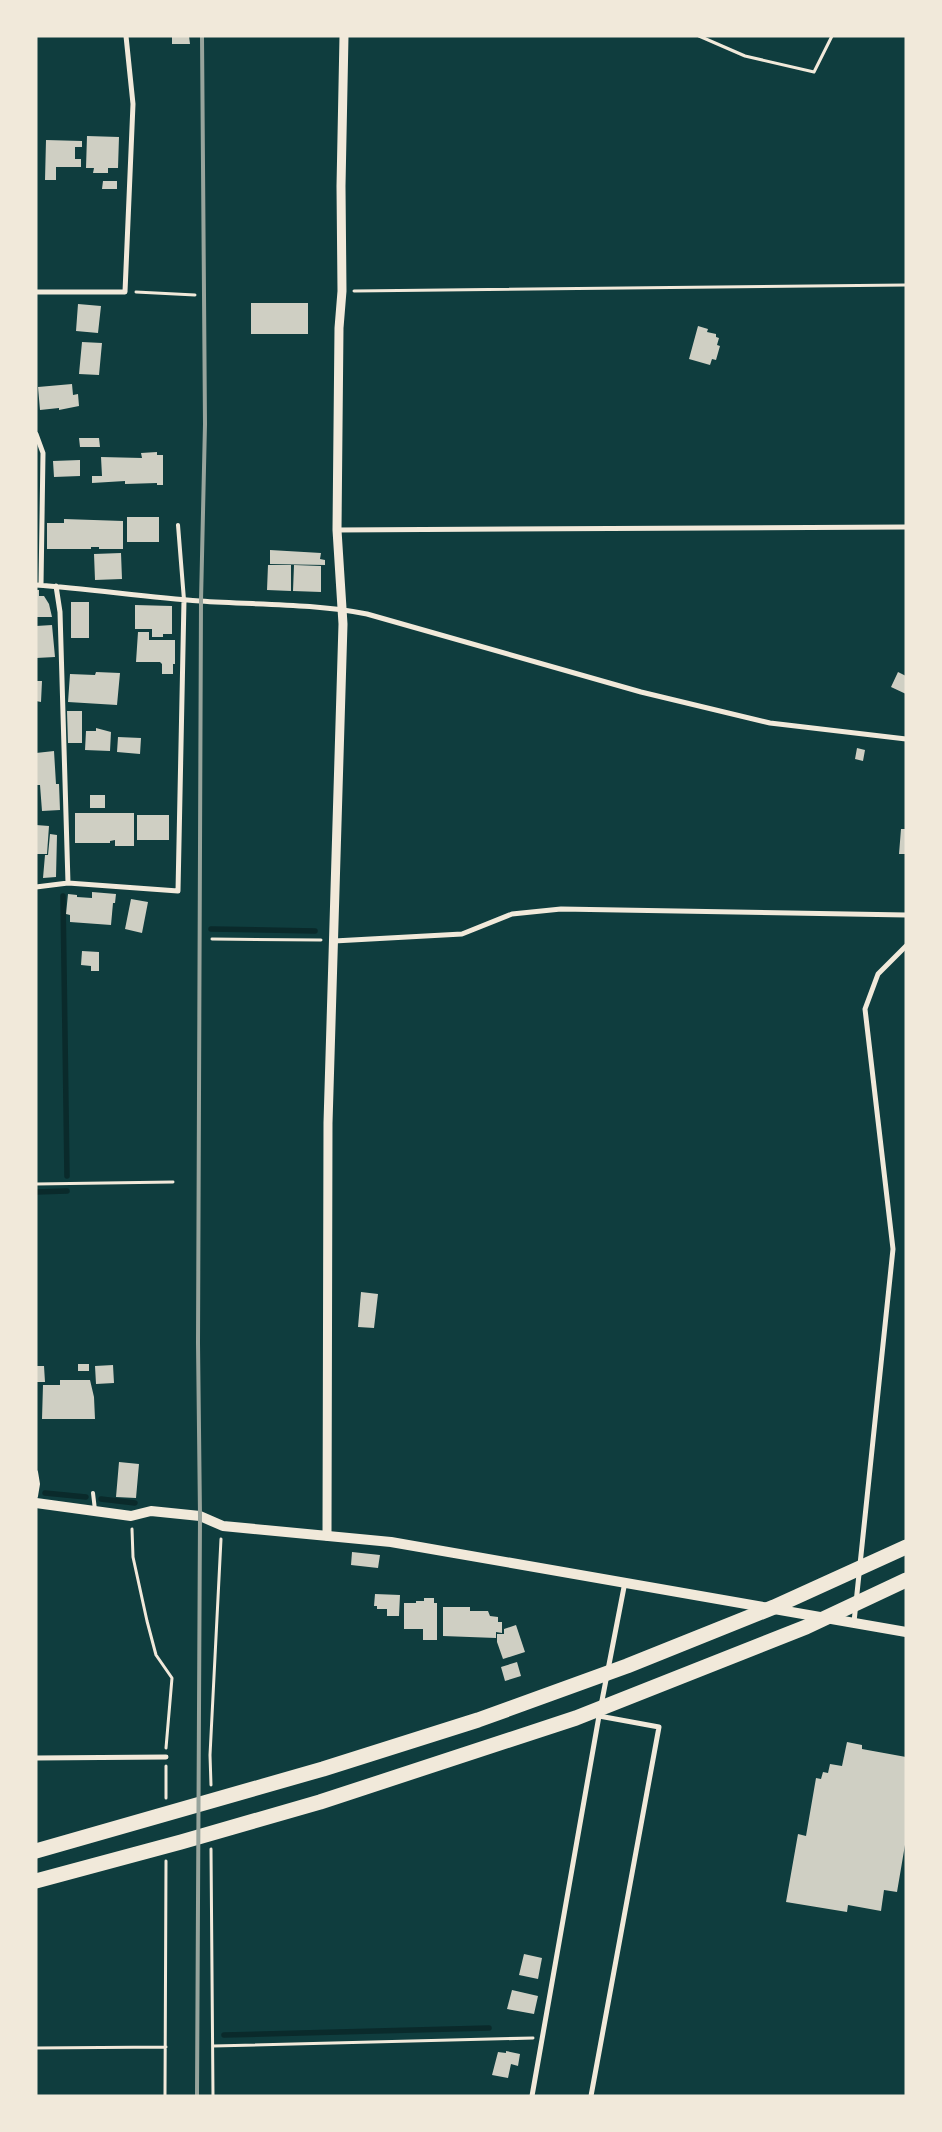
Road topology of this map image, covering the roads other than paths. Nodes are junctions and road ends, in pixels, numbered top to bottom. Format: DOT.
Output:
graph roads {
  1 [pos="126,36"];
  2 [pos="344,36"];
  3 [pos="36,292"];
  4 [pos="36,434"];
  5 [pos="178,525"];
  6 [pos="906,527"];
  7 [pos="337,530"];
  8 [pos="38,585"];
  9 [pos="56,586"];
  10 [pos="184,600"];
  11 [pos="342,610"];
  12 [pos="906,739"];
  13 [pos="68,883"];
  14 [pos="36,887"];
  15 [pos="906,915"];
  16 [pos="334,941"];
  17 [pos="906,946"];
  18 [pos="36,1472"];
  19 [pos="93,1493"];
  20 [pos="36,1496"];
  21 [pos="36,1503"];
  22 [pos="95,1510"];
  23 [pos="326,1536"];
  24 [pos="906,1547"];
  25 [pos="906,1580"];
  26 [pos="625,1582"];
  27 [pos="854,1622"];
  28 [pos="906,1632"];
  29 [pos="599,1716"];
  30 [pos="166,1757"];
  31 [pos="36,1758"];
  32 [pos="36,1851"];
  33 [pos="36,1881"];
  34 [pos="532,2096"];
  35 [pos="591,2096"];
  1 -- 3 [label="street"];
  2 -- 7 [label="street"];
  4 -- 8 [label="street"];
  5 -- 10 [label="lane"];
  6 -- 7 [label="street"];
  7 -- 11 [label="street"];
  8 -- 9 [label="street"];
  9 -- 10 [label="street"];
  9 -- 13 [label="street"];
  10 -- 11 [label="street"];
  10 -- 13 [label="street"];
  11 -- 12 [label="street"];
  11 -- 16 [label="street"];
  13 -- 14 [label="street"];
  15 -- 16 [label="street"];
  16 -- 23 [label="street"];
  17 -- 27 [label="street"];
  18 -- 20 [label="lane"];
  19 -- 22 [label="lane"];
  21 -- 22 [label="main road"];
  22 -- 23 [label="main road"];
  23 -- 26 [label="main road"];
  24 -- 32 [label="highway"];
  25 -- 33 [label="highway"];
  26 -- 27 [label="main road"];
  26 -- 29 [label="street"];
  27 -- 28 [label="main road"];
  29 -- 34 [label="street"];
  29 -- 35 [label="street"];
  30 -- 31 [label="street"];
}
